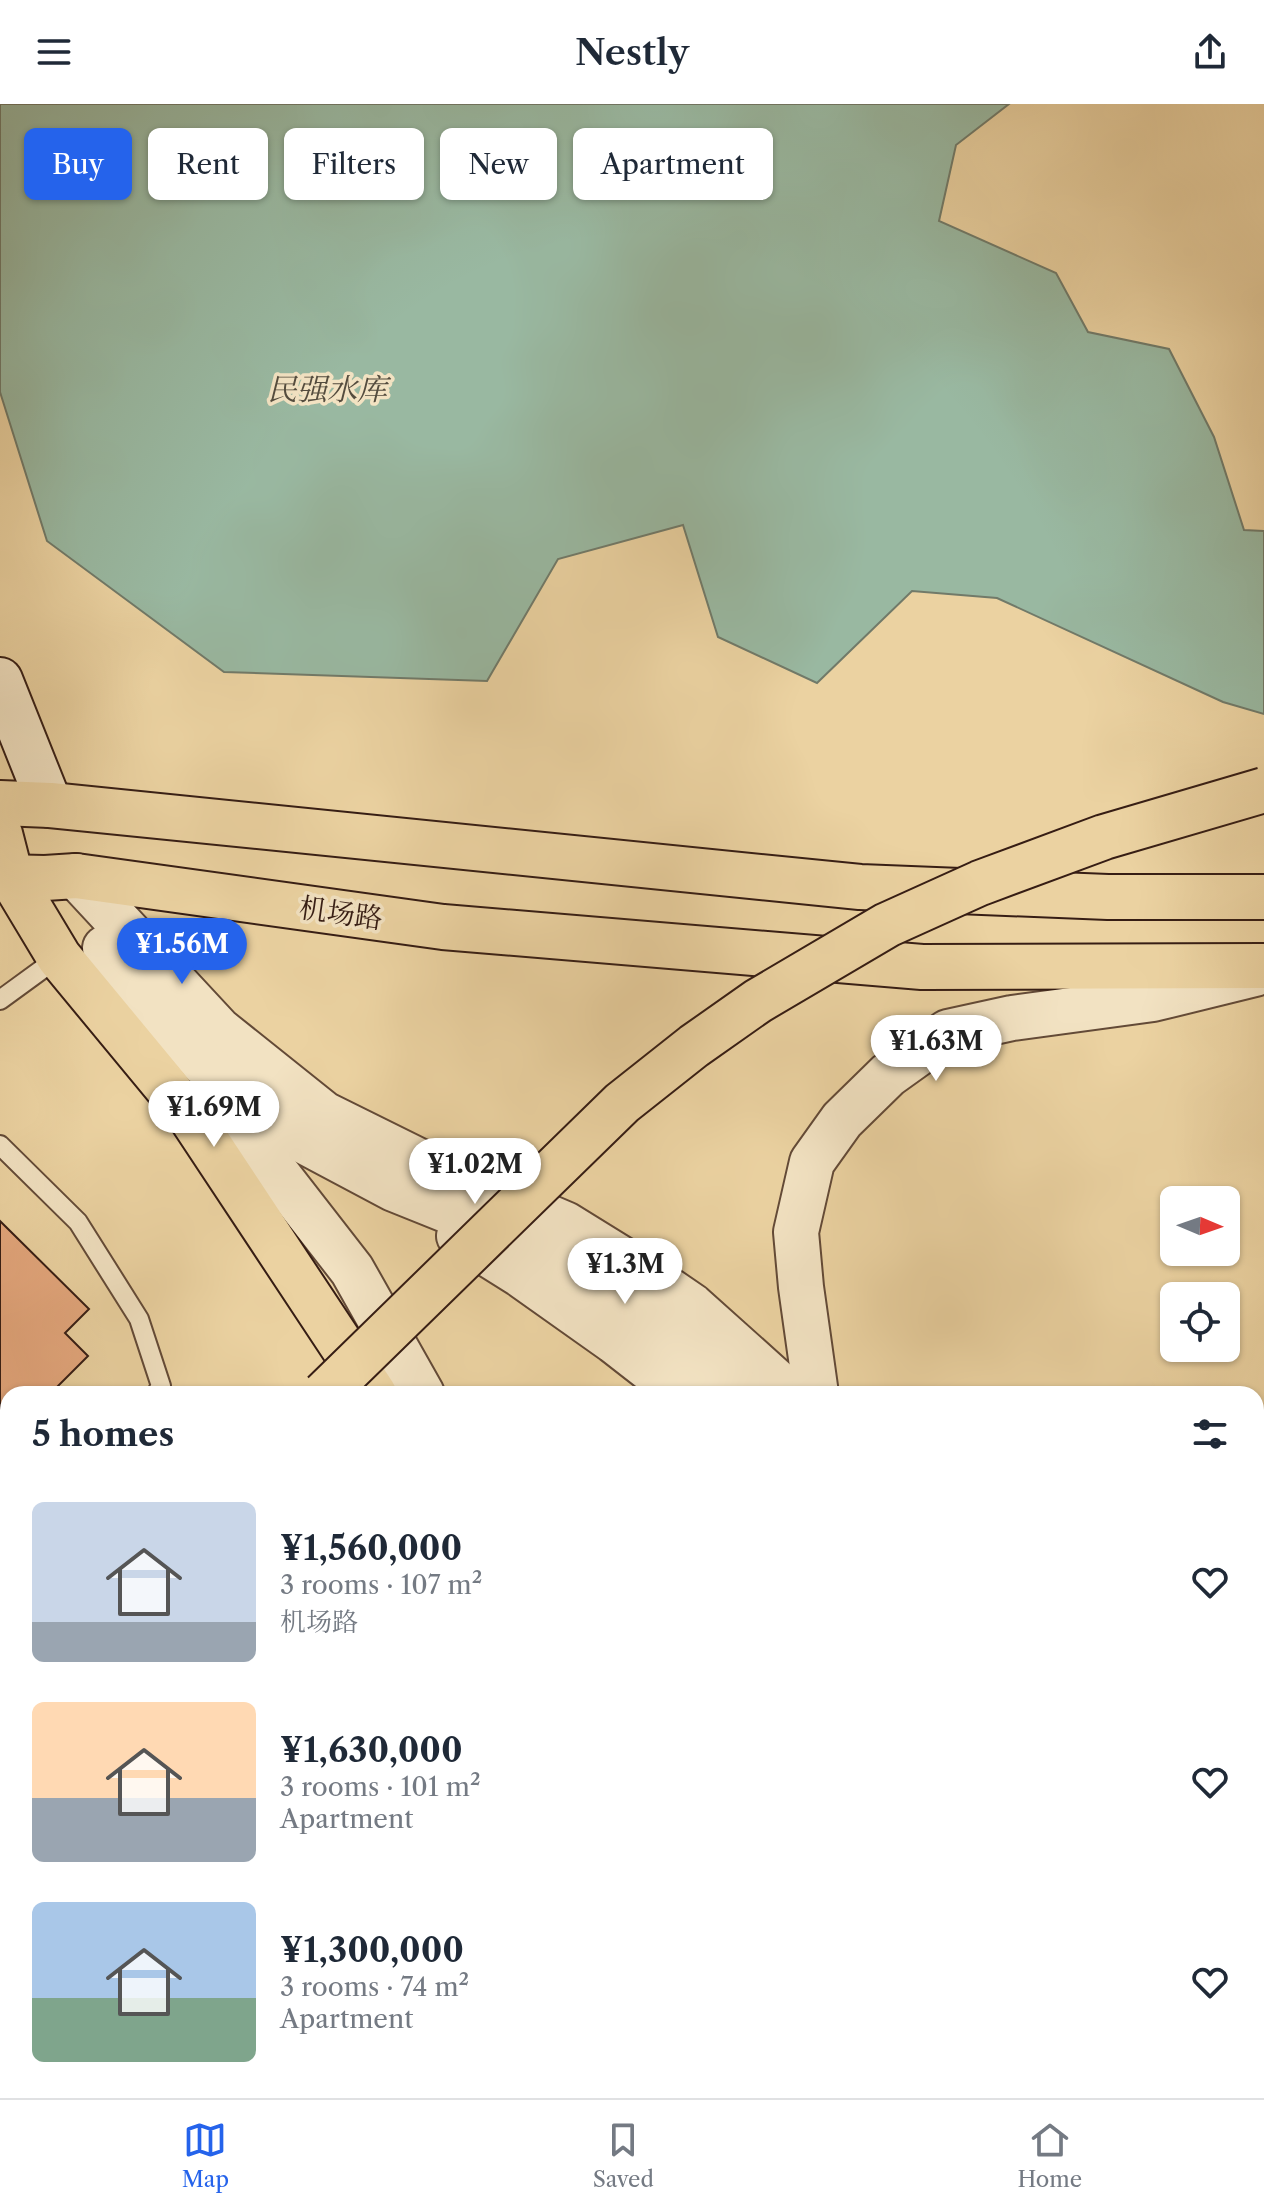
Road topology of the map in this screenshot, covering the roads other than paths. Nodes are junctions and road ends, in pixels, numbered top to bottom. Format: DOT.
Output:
graph roads {
  1 [pos="0,680"];
  2 [pos="1264,790"];
  3 [pos="0,803"];
  4 [pos="50,805"];
  5 [pos="0,834"];
  6 [pos="33,877"];
  7 [pos="1264,897"];
  8 [pos="59,957"];
  9 [pos="1264,969"];
  10 [pos="0,1000"];
  11 [pos="0,1145"];
  12 [pos="394,1189"];
  13 [pos="161,1386"];
  14 [pos="332,1386"];
  15 [pos="369,1386"];
  16 [pos="417,1386"];
  17 [pos="672,1386"];
  18 [pos="734,1386"];
  19 [pos="781,1386"];
  20 [pos="815,1386"];
  1 -- 4 [label="street"];
  2 -- 14 [label="main road, bridge"];
  3 -- 4 [label="main road"];
  4 -- 6 [label="main road"];
  4 -- 7 [label="main road"];
  5 -- 6 [label="main road"];
  6 -- 8 [label="main road"];
  6 -- 9 [label="main road, 机场路"];
  6 -- 12 [label="street"];
  6 -- 16 [label="street"];
  6 -- 19 [label="street"];
  8 -- 10 [label="lane"];
  8 -- 15 [label="main road"];
  9 -- 20 [label="street"];
  11 -- 13 [label="lane"];
  12 -- 17 [label="street"];
  12 -- 18 [label="street"];
}
